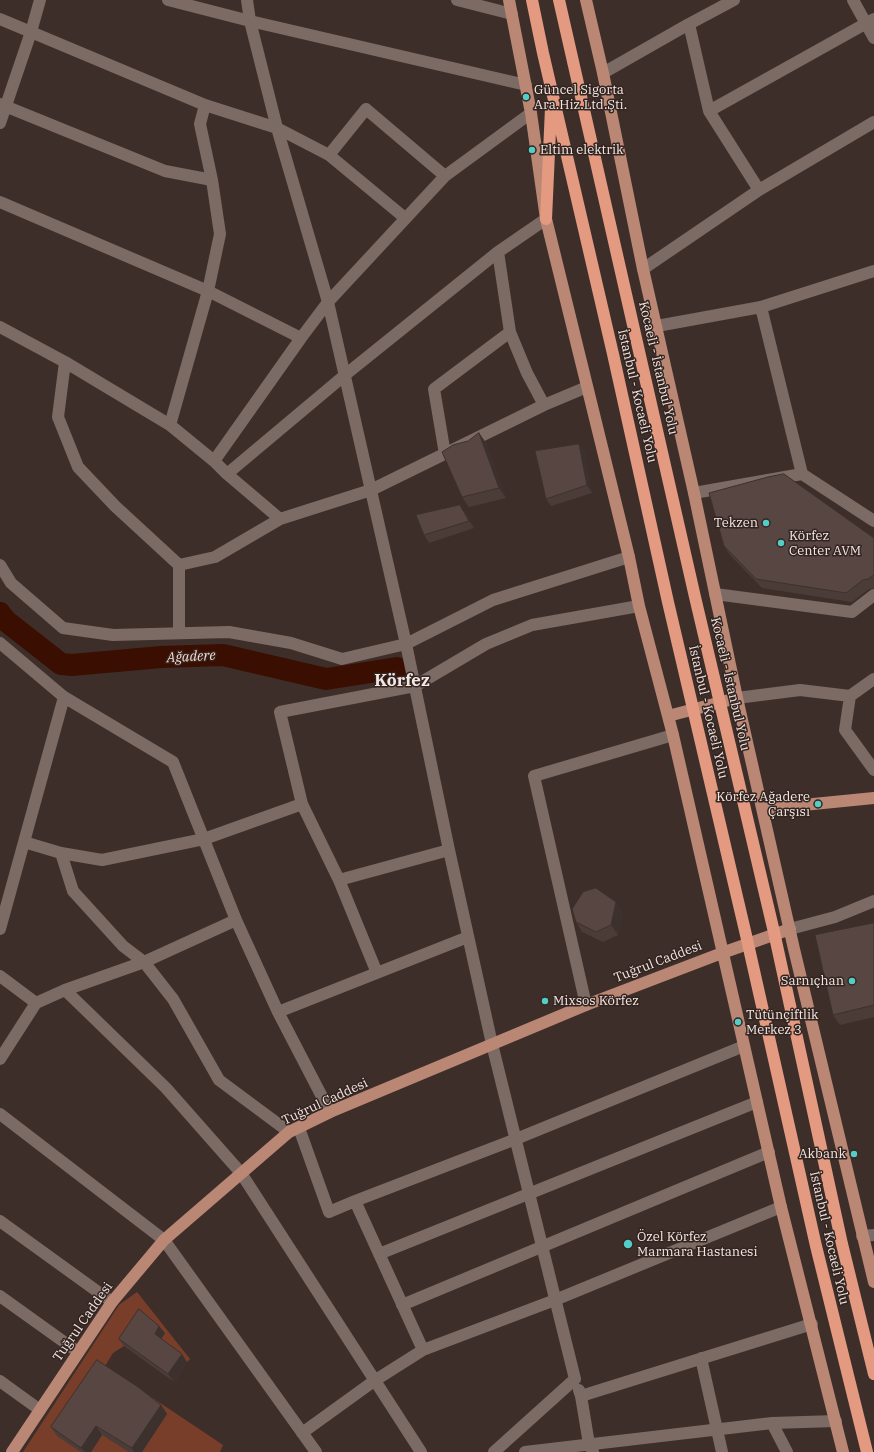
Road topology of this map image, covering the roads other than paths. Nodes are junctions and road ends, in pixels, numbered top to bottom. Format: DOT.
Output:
graph roads {
  1 [pos="40,0"];
  2 [pos="168,0"];
  3 [pos="246,0"];
  4 [pos="457,0"];
  5 [pos="509,0"];
  6 [pos="532,0"];
  7 [pos="559,0"];
  8 [pos="567,0"];
  9 [pos="586,0"];
  10 [pos="853,0"];
  11 [pos="732,1"];
  12 [pos="512,14"];
  13 [pos="0,19"];
  14 [pos="250,22"];
  15 [pos="870,22"];
  16 [pos="689,24"];
  17 [pos="31,32"];
  18 [pos="874,38"];
  19 [pos="572,58"];
  20 [pos="603,73"];
  21 [pos="526,85"];
  22 [pos="552,93"];
  23 [pos="3,105"];
  24 [pos="206,105"];
  25 [pos="709,111"];
  26 [pos="531,113"];
  27 [pos="874,122"];
  28 [pos="0,123"];
  29 [pos="277,128"];
  30 [pos="329,155"];
  31 [pos="445,176"];
  32 [pos="212,180"];
  33 [pos="759,190"];
  34 [pos="0,202"];
  35 [pos="405,218"];
  36 [pos="546,219"];
  37 [pos="498,252"];
  38 [pos="644,269"];
  39 [pos="874,271"];
  40 [pos="208,291"];
  41 [pos="328,302"];
  42 [pos="761,307"];
  43 [pos="657,326"];
  44 [pos="0,327"];
  45 [pos="510,332"];
  46 [pos="301,338"];
  47 [pos="65,362"];
  48 [pos="345,375"];
  49 [pos="587,387"];
  50 [pos="544,405"];
  51 [pos="170,425"];
  52 [pos="445,454"];
  53 [pos="214,461"];
  54 [pos="227,474"];
  55 [pos="802,474"];
  56 [pos="371,490"];
  57 [pos="694,493"];
  58 [pos="280,519"];
  59 [pos="874,521"];
  60 [pos="629,556"];
  61 [pos="0,565"];
  62 [pos="179,565"];
  63 [pos="715,594"];
  64 [pos="874,595"];
  65 [pos="639,606"];
  66 [pos="179,633"];
  67 [pos="0,643"];
  68 [pos="406,644"];
  69 [pos="874,679"];
  70 [pos="415,686"];
  71 [pos="850,696"];
  72 [pos="64,698"];
  73 [pos="737,698"];
  74 [pos="668,716"];
  75 [pos="673,735"];
  76 [pos="874,770"];
  77 [pos="874,798"];
  78 [pos="302,804"];
  79 [pos="763,809"];
  80 [pos="204,839"];
  81 [pos="24,842"];
  82 [pos="449,850"];
  83 [pos="62,853"];
  84 [pos="339,880"];
  85 [pos="874,901"];
  86 [pos="236,920"];
  87 [pos="0,929"];
  88 [pos="790,929"];
  89 [pos="468,937"];
  90 [pos="794,948"];
  91 [pos="722,953"];
  92 [pos="144,962"];
  93 [pos="727,971"];
  94 [pos="377,973"];
  95 [pos="0,976"];
  96 [pos="66,990"];
  97 [pos="36,1003"];
  98 [pos="586,1005"];
  99 [pos="278,1012"];
  100 [pos="492,1044"];
  101 [pos="744,1046"];
  102 [pos="0,1058"];
  103 [pos="757,1102"];
  104 [pos="330,1112"];
  105 [pos="0,1114"];
  106 [pos="294,1130"];
  107 [pos="516,1139"];
  108 [pos="769,1152"];
  109 [pos="241,1173"];
  110 [pos="529,1194"];
  111 [pos="355,1202"];
  112 [pos="781,1207"];
  113 [pos="0,1221"];
  114 [pos="868,1236"];
  115 [pos="164,1240"];
  116 [pos="542,1246"];
  117 [pos="380,1254"];
  118 [pos="874,1282"];
  119 [pos="0,1296"];
  120 [pos="555,1300"];
  121 [pos="112,1302"];
  122 [pos="402,1305"];
  123 [pos="812,1324"];
  124 [pos="423,1350"];
  125 [pos="78,1352"];
  126 [pos="701,1358"];
  127 [pos="874,1374"];
  128 [pos="575,1379"];
  129 [pos="374,1380"];
  130 [pos="0,1381"];
  131 [pos="581,1396"];
  132 [pos="40,1410"];
  133 [pos="836,1421"];
  134 [pos="772,1423"];
  135 [pos="716,1430"];
  136 [pos="302,1433"];
  137 [pos="591,1448"];
  138 [pos="12,1452"];
  139 [pos="316,1452"];
  140 [pos="421,1452"];
  141 [pos="494,1452"];
  142 [pos="525,1452"];
  143 [pos="722,1452"];
  144 [pos="787,1452"];
  145 [pos="843,1452"];
  146 [pos="867,1452"];
  1 -- 17 [label="street"];
  2 -- 14 [label="street"];
  3 -- 14 [label="street"];
  4 -- 12 [label="street"];
  5 -- 12 [label="main road"];
  6 -- 22 [label="highway, İstanbul - Kocaeli Yolu"];
  7 -- 19 [label="highway, Kocaeli - İstanbul Yolu"];
  8 -- 19 [label="highway"];
  9 -- 20 [label="main road"];
  10 -- 15 [label="street"];
  11 -- 16 [label="street"];
  12 -- 21 [label="main road"];
  13 -- 17 [label="street"];
  14 -- 21 [label="street"];
  14 -- 29 [label="street"];
  15 -- 18 [label="street"];
  15 -- 25 [label="street"];
  16 -- 20 [label="street"];
  16 -- 25 [label="street"];
  17 -- 23 [label="street"];
  17 -- 24 [label="street"];
  19 -- 127 [label="highway, Kocaeli - İstanbul Yolu"];
  20 -- 38 [label="main road"];
  21 -- 26 [label="main road"];
  22 -- 36 [label="highway"];
  22 -- 146 [label="highway, İstanbul - Kocaeli Yolu"];
  23 -- 28 [label="street"];
  23 -- 32 [label="street"];
  24 -- 29 [label="street"];
  24 -- 32 [label="street"];
  25 -- 33 [label="street"];
  26 -- 31 [label="street"];
  26 -- 36 [label="main road"];
  27 -- 33 [label="street"];
  29 -- 30 [label="street"];
  29 -- 41 [label="street"];
  30 -- 31 [label="street"];
  30 -- 35 [label="street"];
  31 -- 35 [label="street"];
  32 -- 40 [label="street"];
  33 -- 38 [label="street"];
  34 -- 40 [label="street"];
  35 -- 41 [label="street"];
  36 -- 37 [label="street"];
  36 -- 49 [label="main road"];
  37 -- 45 [label="street"];
  37 -- 48 [label="street"];
  38 -- 43 [label="main road"];
  39 -- 42 [label="street"];
  40 -- 46 [label="street"];
  40 -- 51 [label="street"];
  41 -- 46 [label="street"];
  41 -- 48 [label="street"];
  42 -- 43 [label="street"];
  42 -- 55 [label="street"];
  43 -- 57 [label="main road"];
  44 -- 47 [label="street"];
  45 -- 50 [label="street"];
  45 -- 52 [label="street"];
  46 -- 53 [label="street"];
  47 -- 51 [label="street"];
  47 -- 62 [label="street"];
  48 -- 54 [label="street"];
  48 -- 56 [label="street"];
  49 -- 50 [label="street"];
  49 -- 60 [label="main road"];
  50 -- 52 [label="street"];
  51 -- 53 [label="street"];
  52 -- 56 [label="street"];
  53 -- 54 [label="street"];
  54 -- 58 [label="street"];
  55 -- 57 [label="street"];
  55 -- 59 [label="street"];
  56 -- 58 [label="street"];
  56 -- 68 [label="street"];
  57 -- 63 [label="main road"];
  58 -- 62 [label="street"];
  60 -- 65 [label="main road"];
  60 -- 68 [label="street"];
  61 -- 66 [label="street"];
  62 -- 66 [label="street"];
  63 -- 64 [label="street"];
  63 -- 73 [label="main road"];
  65 -- 70 [label="street"];
  65 -- 74 [label="main road"];
  66 -- 68 [label="street"];
  67 -- 72 [label="street"];
  68 -- 70 [label="street"];
  69 -- 71 [label="street"];
  70 -- 78 [label="street"];
  70 -- 82 [label="street"];
  71 -- 73 [label="street"];
  71 -- 76 [label="street"];
  72 -- 80 [label="street"];
  72 -- 81 [label="street"];
  73 -- 74 [label="main road"];
  73 -- 79 [label="main road"];
  74 -- 75 [label="main road"];
  75 -- 91 [label="main road"];
  75 -- 98 [label="street"];
  77 -- 79 [label="main road"];
  78 -- 80 [label="street"];
  78 -- 84 [label="street"];
  79 -- 88 [label="main road"];
  80 -- 83 [label="street"];
  80 -- 86 [label="street"];
  81 -- 83 [label="street"];
  81 -- 87 [label="street"];
  82 -- 84 [label="street"];
  82 -- 89 [label="street"];
  83 -- 92 [label="street"];
  84 -- 94 [label="street"];
  85 -- 88 [label="street"];
  86 -- 92 [label="street"];
  86 -- 99 [label="street"];
  88 -- 90 [label="main road"];
  88 -- 91 [label="main road, Tuğrul Caddesi"];
  89 -- 94 [label="street"];
  89 -- 100 [label="street"];
  90 -- 93 [label="main road"];
  90 -- 114 [label="main road"];
  91 -- 93 [label="main road"];
  91 -- 98 [label="main road, Tuğrul Caddesi"];
  92 -- 96 [label="street"];
  92 -- 106 [label="street"];
  93 -- 101 [label="main road"];
  94 -- 99 [label="street"];
  95 -- 97 [label="street"];
  96 -- 97 [label="street"];
  96 -- 109 [label="street"];
  97 -- 102 [label="street"];
  98 -- 100 [label="main road, Tuğrul Caddesi"];
  99 -- 104 [label="street"];
  100 -- 104 [label="main road, Tuğrul Caddesi"];
  100 -- 107 [label="street"];
  101 -- 103 [label="main road"];
  101 -- 107 [label="street"];
  103 -- 108 [label="main road"];
  103 -- 110 [label="street"];
  104 -- 106 [label="main road, Tuğrul Caddesi"];
  105 -- 115 [label="street"];
  106 -- 109 [label="main road, Tuğrul Caddesi"];
  106 -- 111 [label="street"];
  107 -- 110 [label="street"];
  107 -- 111 [label="street"];
  108 -- 112 [label="main road"];
  108 -- 116 [label="street"];
  109 -- 115 [label="main road, Tuğrul Caddesi"];
  109 -- 129 [label="street"];
  110 -- 116 [label="street"];
  110 -- 117 [label="street"];
  111 -- 117 [label="street"];
  112 -- 120 [label="street"];
  112 -- 123 [label="main road"];
  113 -- 121 [label="street"];
  114 -- 118 [label="main road"];
  115 -- 121 [label="main road, Tuğrul Caddesi"];
  115 -- 136 [label="street"];
  116 -- 120 [label="street"];
  116 -- 122 [label="street"];
  117 -- 122 [label="street"];
  119 -- 125 [label="street"];
  120 -- 124 [label="street"];
  120 -- 128 [label="street"];
  121 -- 125 [label="main road, Tuğrul Caddesi"];
  122 -- 124 [label="street"];
  123 -- 126 [label="street"];
  123 -- 133 [label="main road"];
  124 -- 129 [label="street"];
  125 -- 132 [label="main road, Tuğrul Caddesi"];
  126 -- 131 [label="street"];
  126 -- 135 [label="street"];
  128 -- 131 [label="street"];
  128 -- 141 [label="street"];
  129 -- 136 [label="street"];
  129 -- 140 [label="street"];
  130 -- 132 [label="street"];
  131 -- 137 [label="street"];
  132 -- 138 [label="main road, Tuğrul Caddesi"];
  133 -- 134 [label="street"];
  133 -- 145 [label="main road"];
  134 -- 135 [label="street"];
  134 -- 144 [label="street"];
  135 -- 137 [label="street"];
  135 -- 143 [label="street"];
  136 -- 139 [label="street"];
  137 -- 142 [label="street"];
}
